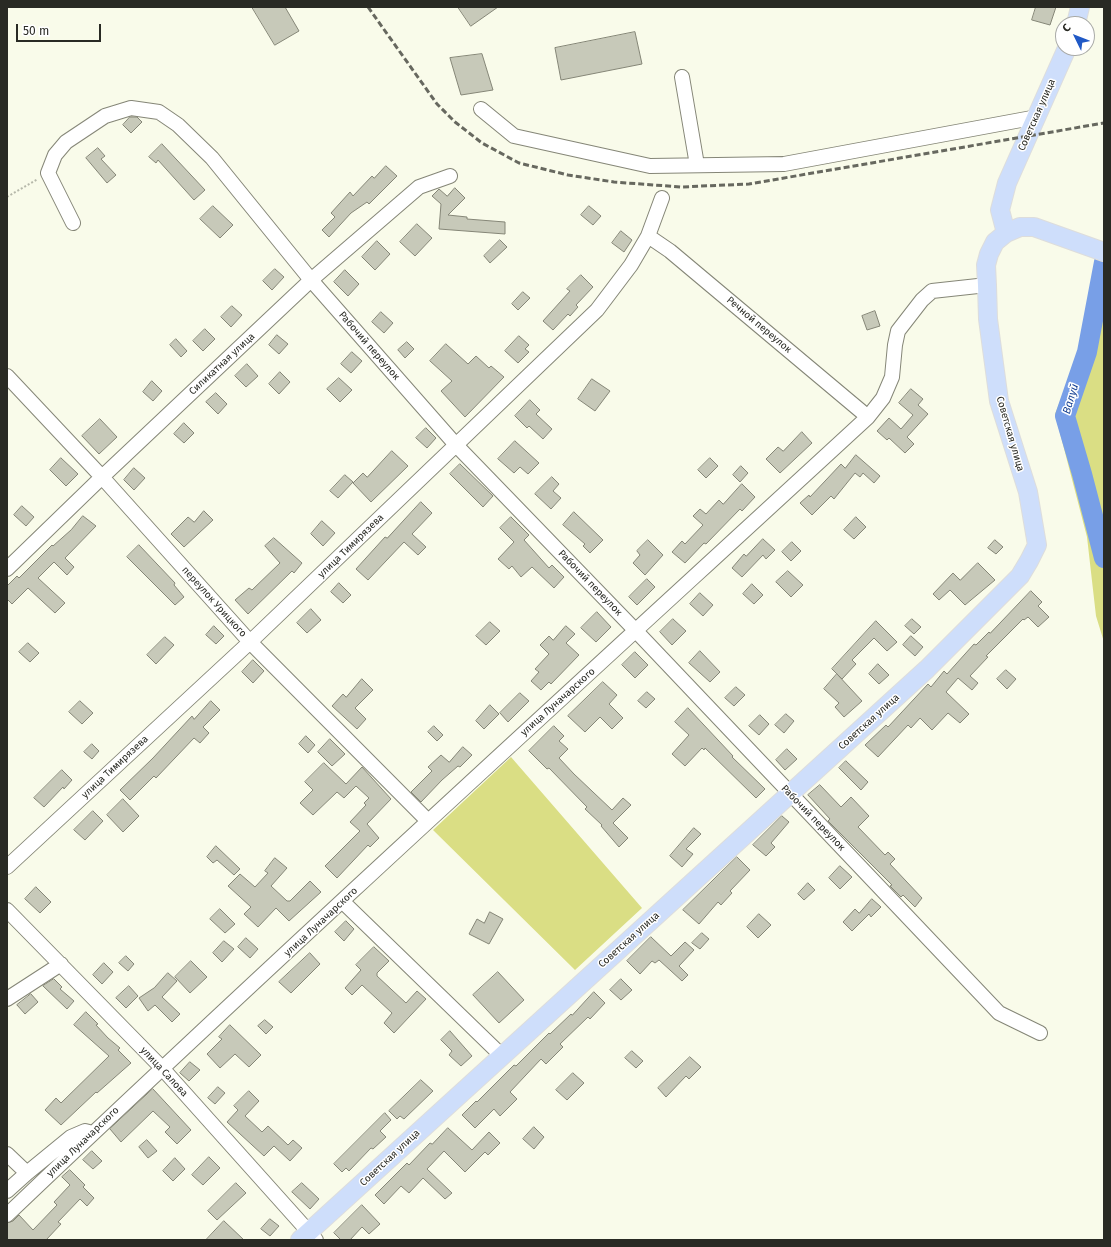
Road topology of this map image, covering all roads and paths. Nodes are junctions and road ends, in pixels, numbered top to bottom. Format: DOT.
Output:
graph roads {
  1 [pos="1064,56"];
  2 [pos="682,77"];
  3 [pos="481,109"];
  4 [pos="1037,117"];
  5 [pos="697,165"];
  6 [pos="48,174"];
  7 [pos="450,176"];
  8 [pos="7,197"];
  9 [pos="662,198"];
  10 [pos="73,223"];
  11 [pos="1006,233"];
  12 [pos="648,236"];
  13 [pos="1104,252"];
  14 [pos="311,280"];
  15 [pos="986,285"];
  16 [pos="7,376"];
  17 [pos="868,417"];
  18 [pos="456,445"];
  19 [pos="102,477"];
  20 [pos="7,569"];
  21 [pos="636,631"];
  22 [pos="250,642"];
  23 [pos="790,794"];
  24 [pos="428,821"];
  25 [pos="7,867"];
  26 [pos="343,902"];
  27 [pos="7,910"];
  28 [pos="61,964"];
  29 [pos="7,999"];
  30 [pos="1040,1033"];
  31 [pos="501,1055"];
  32 [pos="162,1068"];
  33 [pos="93,1133"];
  34 [pos="7,1154"];
  35 [pos="27,1173"];
  36 [pos="7,1191"];
  37 [pos="7,1215"];
  38 [pos="308,1238"];
  1 -- 4 [label="main road, Советская улица"];
  2 -- 5 [label="street"];
  3 -- 5 [label="street"];
  4 -- 5 [label="street"];
  4 -- 11 [label="main road, Советская улица"];
  6 -- 8 [label="path"];
  6 -- 10 [label="street"];
  6 -- 14 [label="street, Рабочий переулок"];
  7 -- 14 [label="street, Силикатная улица"];
  9 -- 12 [label="street, улица Тимирязева"];
  11 -- 13 [label="main road"];
  11 -- 15 [label="main road, Советская улица"];
  12 -- 17 [label="street, Речной переулок"];
  12 -- 18 [label="street, улица Тимирязева"];
  14 -- 18 [label="street, Рабочий переулок"];
  14 -- 19 [label="street, Силикатная улица"];
  15 -- 17 [label="street, улица Луначарского"];
  15 -- 23 [label="main road, Советская улица"];
  16 -- 19 [label="street, переулок Урицкого"];
  17 -- 21 [label="street, улица Луначарского"];
  18 -- 21 [label="street, Рабочий переулок"];
  18 -- 22 [label="street, улица Тимирязева"];
  19 -- 20 [label="street, Силикатная улица"];
  19 -- 22 [label="street, переулок Урицкого"];
  21 -- 23 [label="street, Рабочий переулок"];
  21 -- 24 [label="street, улица Луначарского"];
  22 -- 24 [label="street, переулок Урицкого"];
  22 -- 25 [label="street, улица Тимирязева"];
  23 -- 30 [label="street, Рабочий переулок"];
  23 -- 31 [label="main road, Советская улица"];
  24 -- 26 [label="street, улица Луначарского"];
  26 -- 31 [label="street"];
  26 -- 32 [label="street, улица Луначарского"];
  27 -- 28 [label="street, улица Салова"];
  28 -- 29 [label="street"];
  28 -- 32 [label="street, улица Салова"];
  31 -- 38 [label="main road, Советская улица"];
  32 -- 33 [label="street, улица Луначарского"];
  32 -- 38 [label="street, улица Салова"];
  33 -- 35 [label="street"];
  33 -- 37 [label="street, улица Луначарского"];
  34 -- 35 [label="street"];
  35 -- 36 [label="street"];
}
